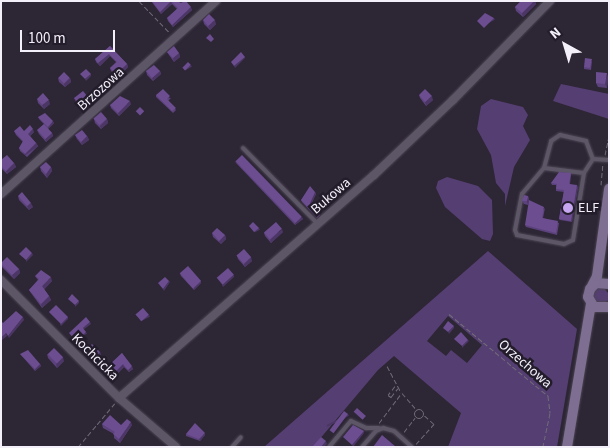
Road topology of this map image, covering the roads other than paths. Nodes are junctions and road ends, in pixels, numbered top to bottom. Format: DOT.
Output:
graph roads {
  1 [pos="216,1"];
  2 [pos="550,1"];
  3 [pos="243,148"];
  4 [pos="593,158"];
  5 [pos="609,160"];
  6 [pos="544,168"];
  7 [pos="584,173"];
  8 [pos="609,189"];
  9 [pos="1,194"];
  10 [pos="318,224"];
  11 [pos="599,250"];
  12 [pos="1,280"];
  13 [pos="609,284"];
  14 [pos="592,286"];
  15 [pos="600,307"];
  16 [pos="119,398"];
  17 [pos="366,428"];
  18 [pos="379,428"];
  19 [pos="241,437"];
  20 [pos="370,437"];
  21 [pos="176,447"];
  22 [pos="232,447"];
  23 [pos="329,447"];
  24 [pos="362,447"];
  25 [pos="413,447"];
  26 [pos="567,447"];
  1 -- 9 [label="street, Brzozowa"];
  2 -- 10 [label="street, Bukowa"];
  3 -- 10 [label="lane"];
  4 -- 5 [label="lane"];
  4 -- 6 [label="lane"];
  4 -- 7 [label="lane"];
  6 -- 7 [label="lane"];
  6 -- 7 [label="lane"];
  8 -- 11 [label="main road"];
  10 -- 16 [label="street, Bukowa"];
  11 -- 13 [label="main road"];
  11 -- 14 [label="main road"];
  12 -- 16 [label="street, Kochcicka"];
  13 -- 14 [label="main road"];
  14 -- 15 [label="main road"];
  15 -- 26 [label="main road"];
  16 -- 21 [label="street, Kochcicka"];
  17 -- 18 [label="lane"];
  17 -- 20 [label="lane"];
  17 -- 23 [label="lane"];
  18 -- 20 [label="lane"];
  18 -- 25 [label="lane"];
  19 -- 22 [label="lane"];
  20 -- 24 [label="lane"];
}
